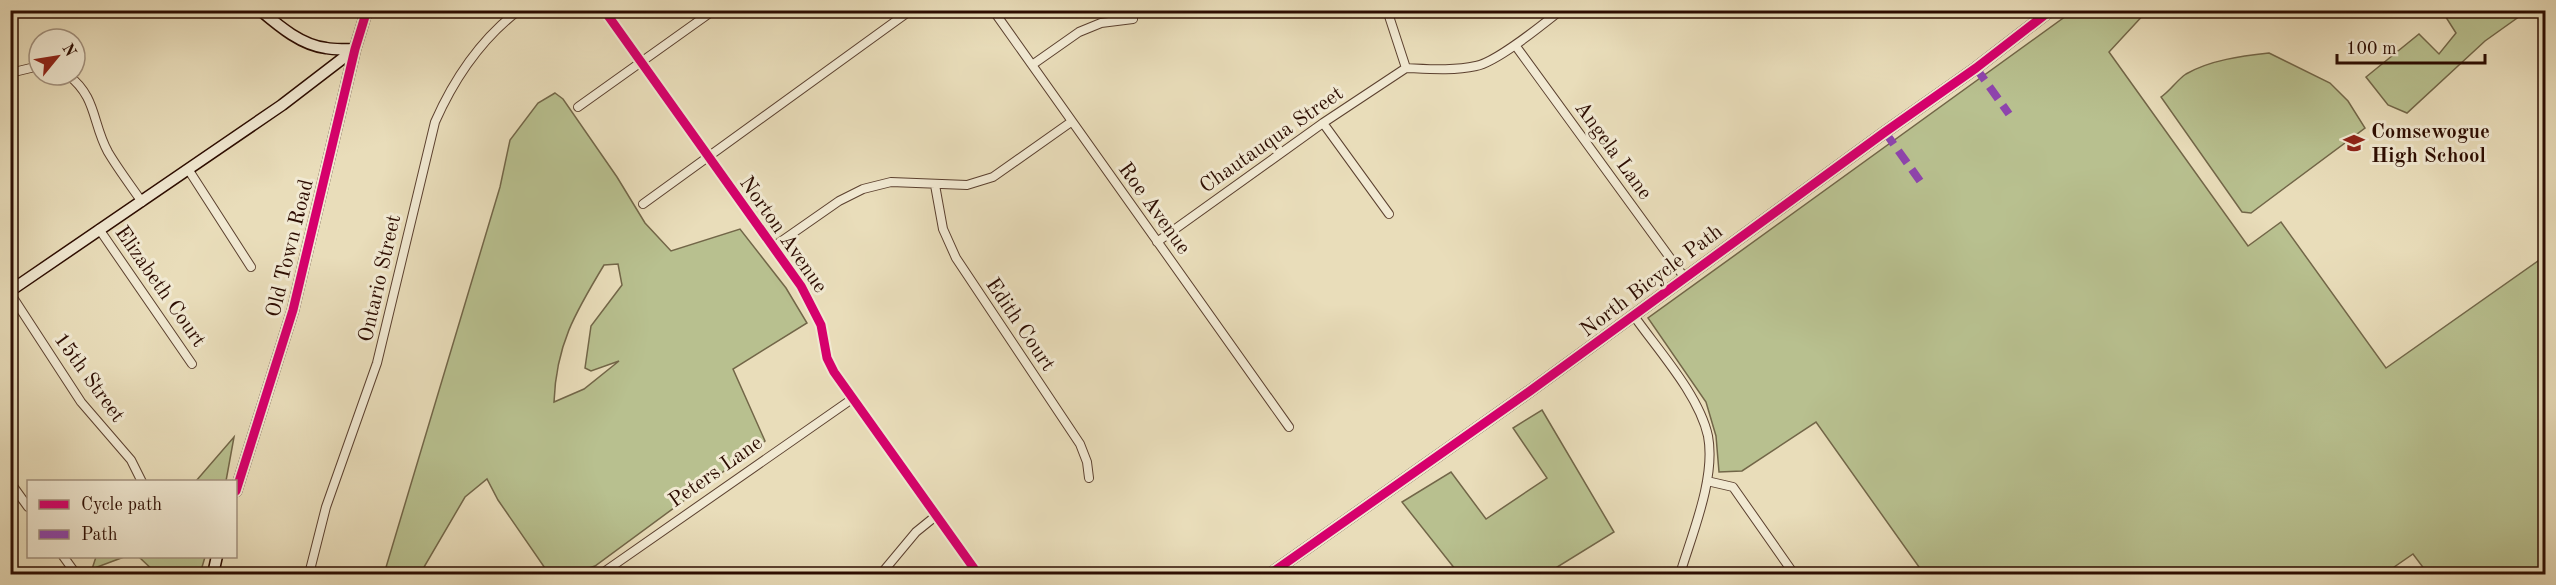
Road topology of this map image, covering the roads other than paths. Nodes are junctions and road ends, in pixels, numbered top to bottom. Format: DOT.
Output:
graph roads {
  1 [pos="260,10"];
  2 [pos="367,10"];
  3 [pos="519,10"];
  4 [pos="604,10"];
  5 [pos="714,10"];
  6 [pos="911,10"];
  7 [pos="993,10"];
  8 [pos="1387,10"];
  9 [pos="1561,10"];
  10 [pos="2050,10"];
  11 [pos="1133,19"];
  12 [pos="1515,45"];
  13 [pos="354,49"];
  14 [pos="641,62"];
  15 [pos="1032,65"];
  16 [pos="1406,68"];
  17 [pos="27,69"];
  18 [pos="10,73"];
  19 [pos="83,87"];
  20 [pos="578,107"];
  21 [pos="1071,122"];
  22 [pos="1323,123"];
  23 [pos="708,158"];
  24 [pos="189,169"];
  25 [pos="935,185"];
  26 [pos="142,202"];
  27 [pos="644,204"];
  28 [pos="1389,214"];
  29 [pos="99,229"];
  30 [pos="1157,242"];
  31 [pos="773,247"];
  32 [pos="251,267"];
  33 [pos="1684,278"];
  34 [pos="10,292"];
  35 [pos="1634,316"];
  36 [pos="192,364"];
  37 [pos="852,399"];
  38 [pos="1289,427"];
  39 [pos="1089,478"];
  40 [pos="141,480"];
  41 [pos="1707,481"];
  42 [pos="10,482"];
  43 [pos="237,488"];
  44 [pos="27,506"];
  45 [pos="937,515"];
  46 [pos="64,558"];
  47 [pos="217,558"];
  48 [pos="76,574"];
  49 [pos="213,574"];
  50 [pos="309,574"];
  51 [pos="601,574"];
  52 [pos="881,574"];
  53 [pos="978,574"];
  54 [pos="1270,574"];
  55 [pos="1680,574"];
  56 [pos="1794,574"];
  1 -- 13 [label="street"];
  2 -- 13 [label="street, Old Town Road"];
  3 -- 50 [label="street, Ontario Street"];
  4 -- 14 [label="street, Norton Avenue"];
  5 -- 14 [label="street"];
  6 -- 23 [label="street"];
  7 -- 15 [label="street, Roe Avenue"];
  8 -- 16 [label="street"];
  9 -- 12 [label="street"];
  10 -- 33 [label="street, North Bicycle Path"];
  11 -- 15 [label="street"];
  12 -- 16 [label="street"];
  12 -- 33 [label="street, Angela Lane"];
  13 -- 24 [label="street"];
  13 -- 43 [label="street, Old Town Road"];
  14 -- 20 [label="street"];
  14 -- 23 [label="street, Norton Avenue"];
  15 -- 21 [label="street, Roe Avenue"];
  16 -- 22 [label="street, Chautauqua Street"];
  17 -- 18 [label="street"];
  19 -- 26 [label="street"];
  21 -- 25 [label="street"];
  21 -- 30 [label="street, Roe Avenue"];
  22 -- 28 [label="street"];
  22 -- 30 [label="street, Chautauqua Street"];
  23 -- 27 [label="street"];
  23 -- 31 [label="street, Norton Avenue"];
  24 -- 26 [label="street"];
  24 -- 32 [label="street"];
  25 -- 31 [label="street"];
  25 -- 39 [label="street, Edith Court"];
  26 -- 29 [label="street"];
  29 -- 34 [label="street"];
  29 -- 36 [label="street, Elizabeth Court"];
  30 -- 38 [label="street, Roe Avenue"];
  31 -- 37 [label="street, Norton Avenue"];
  33 -- 35 [label="street, North Bicycle Path"];
  34 -- 40 [label="street, 15th Street"];
  35 -- 41 [label="street"];
  35 -- 54 [label="street, North Bicycle Path"];
  37 -- 45 [label="street, Norton Avenue"];
  37 -- 51 [label="street, Peters Lane"];
  41 -- 55 [label="street"];
  41 -- 56 [label="street"];
  42 -- 44 [label="street"];
  45 -- 52 [label="street"];
  45 -- 53 [label="street, Norton Avenue"];
  46 -- 48 [label="street"];
  47 -- 49 [label="street"];
}
